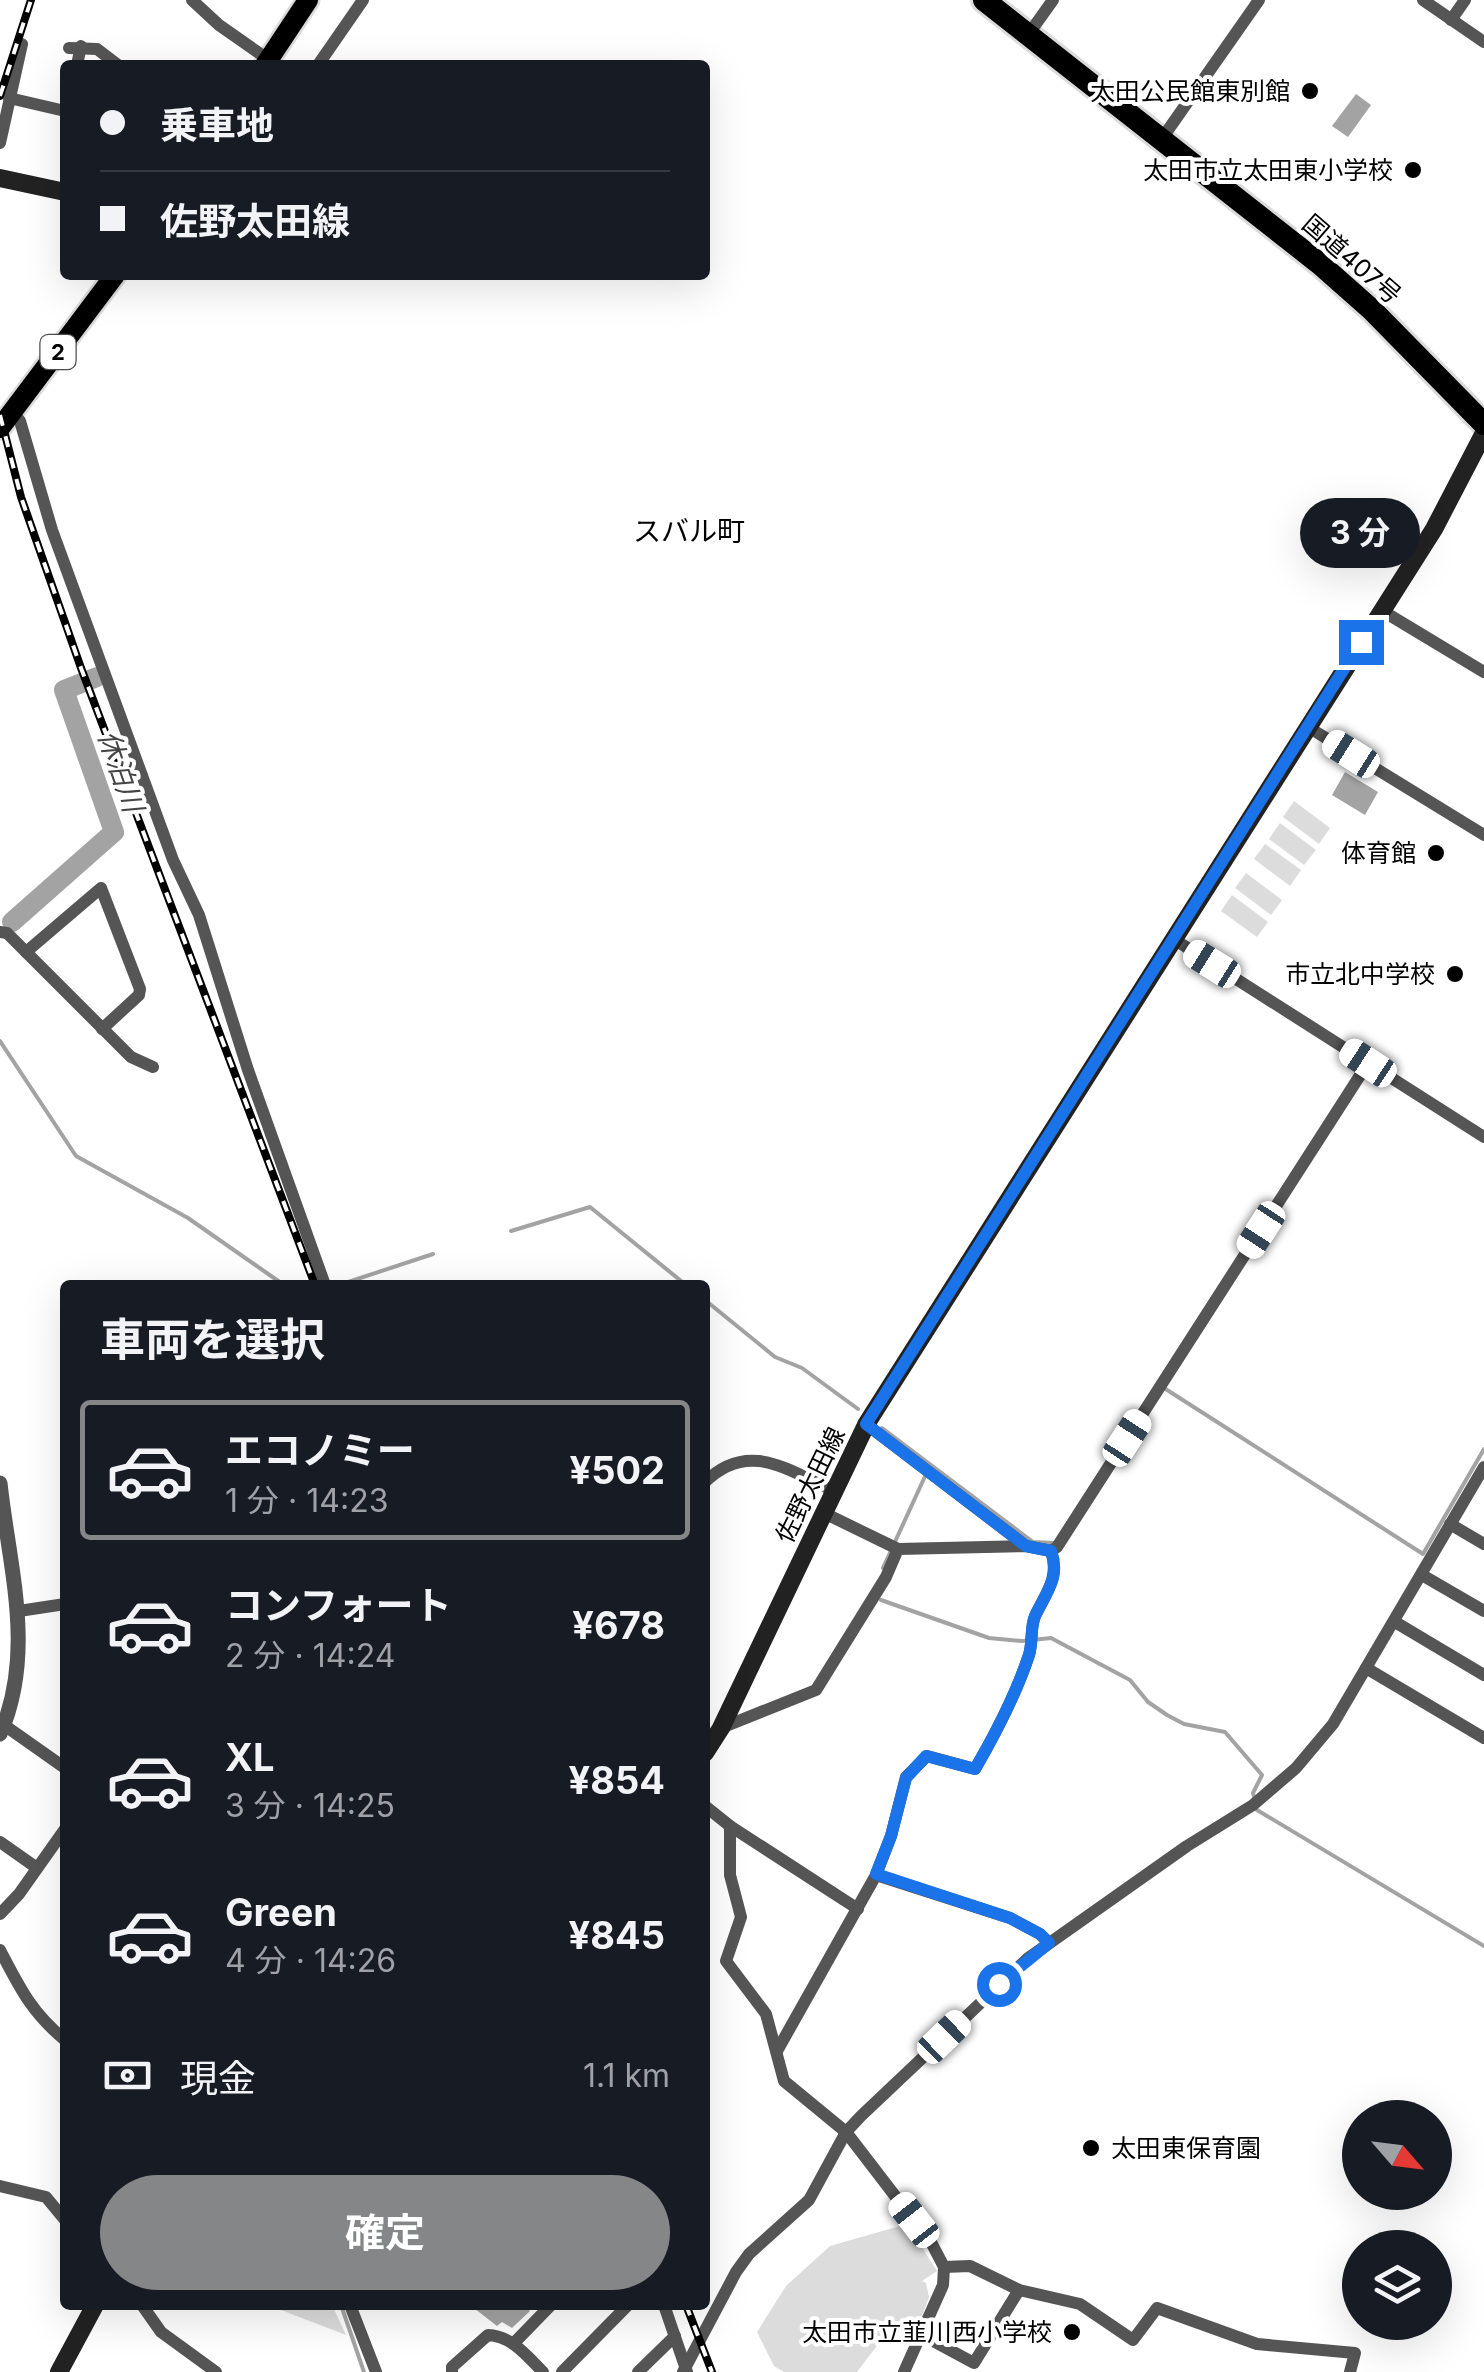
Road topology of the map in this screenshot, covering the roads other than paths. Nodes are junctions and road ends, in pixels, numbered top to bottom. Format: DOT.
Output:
graph roads {
  1 [pos="192,0"];
  2 [pos="308,0"];
  3 [pos="363,0"];
  4 [pos="984,0"];
  5 [pos="1053,0"];
  6 [pos="1259,0"];
  7 [pos="1423,0"];
  8 [pos="1465,0"];
  9 [pos="1451,20"];
  10 [pos="1028,34"];
  11 [pos="1484,42"];
  12 [pos="22,44"];
  13 [pos="76,60"];
  14 [pos="111,60"];
  15 [pos="264,60"];
  16 [pos="268,60"];
  17 [pos="321,60"];
  18 [pos="9,98"];
  19 [pos="60,110"];
  20 [pos="1161,140"];
  21 [pos="0,143"];
  22 [pos="0,178"];
  23 [pos="0,188"];
  24 [pos="60,191"];
  25 [pos="60,201"];
  26 [pos="111,280"];
  27 [pos="6,421"];
  28 [pos="1484,424"];
  29 [pos="1484,433"];
  30 [pos="1382,610"];
  31 [pos="1484,672"];
  32 [pos="1308,727"];
  33 [pos="1484,835"];
  34 [pos="0,932"];
  35 [pos="1172,938"];
  36 [pos="26,952"];
  37 [pos="102,1028"];
  38 [pos="1368,1063"];
  39 [pos="153,1067"];
  40 [pos="1482,1130"];
  41 [pos="323,1280"];
  42 [pos="866,1424"];
  43 [pos="1484,1467"];
  44 [pos="710,1479"];
  45 [pos="0,1483"];
  46 [pos="834,1491"];
  47 [pos="824,1513"];
  48 [pos="1450,1524"];
  49 [pos="1484,1544"];
  50 [pos="1026,1546"];
  51 [pos="894,1547"];
  52 [pos="1051,1551"];
  53 [pos="1422,1575"];
  54 [pos="60,1605"];
  55 [pos="18,1611"];
  56 [pos="1484,1611"];
  57 [pos="1394,1622"];
  58 [pos="1366,1668"];
  59 [pos="1484,1674"];
  60 [pos="721,1728"];
  61 [pos="2,1730"];
  62 [pos="1484,1738"];
  63 [pos="710,1745"];
  64 [pos="60,1765"];
  65 [pos="710,1810"];
  66 [pos="730,1826"];
  67 [pos="60,1836"];
  68 [pos="0,1842"];
  69 [pos="37,1868"];
  70 [pos="876,1874"];
  71 [pos="858,1909"];
  72 [pos="0,1914"];
  73 [pos="1049,1943"];
  74 [pos="0,1950"];
  75 [pos="60,2036"];
  76 [pos="777,2051"];
  77 [pos="846,2132"];
  78 [pos="0,2186"];
  79 [pos="60,2214"];
  80 [pos="944,2266"];
  81 [pos="1020,2290"];
  82 [pos="92,2310"];
  83 [pos="146,2310"];
  84 [pos="352,2310"];
  85 [pos="542,2310"];
  86 [pos="623,2310"];
  87 [pos="666,2310"];
  88 [pos="922,2335"];
  89 [pos="675,2336"];
  90 [pos="514,2344"];
  91 [pos="686,2371"];
  92 [pos="58,2372"];
  93 [pos="216,2372"];
  94 [pos="376,2372"];
  95 [pos="452,2372"];
  96 [pos="543,2372"];
  97 [pos="562,2372"];
  98 [pos="638,2372"];
  99 [pos="904,2372"];
  100 [pos="1350,2372"];
  1 -- 15 [label="street"];
  2 -- 16 [label="main road"];
  3 -- 17 [label="street"];
  4 -- 10 [label="highway, 国道407号"];
  5 -- 10 [label="street"];
  6 -- 20 [label="street"];
  7 -- 9 [label="street"];
  8 -- 9 [label="street"];
  9 -- 11 [label="street"];
  10 -- 20 [label="highway, 国道407号"];
  12 -- 18 [label="street"];
  13 -- 14 [label="street"];
  18 -- 19 [label="street"];
  18 -- 21 [label="street"];
  20 -- 28 [label="highway, 国道407号"];
  22 -- 24 [label="main road"];
  23 -- 25 [label="main road"];
  26 -- 27 [label="main road, 2"];
  27 -- 41 [label="street"];
  29 -- 30 [label="main road, 佐野太田線"];
  30 -- 31 [label="street"];
  30 -- 32 [label="main road, 佐野太田線"];
  32 -- 33 [label="street"];
  32 -- 35 [label="main road, 佐野太田線"];
  34 -- 36 [label="street"];
  35 -- 38 [label="street"];
  35 -- 42 [label="main road, 佐野太田線"];
  36 -- 37 [label="street"];
  36 -- 37 [label="street"];
  37 -- 39 [label="street"];
  38 -- 40 [label="street"];
  38 -- 52 [label="street"];
  42 -- 46 [label="main road, 佐野太田線"];
  42 -- 50 [label="street"];
  43 -- 48 [label="street"];
  44 -- 46 [label="street"];
  45 -- 55 [label="street"];
  46 -- 47 [label="main road, 佐野太田線"];
  47 -- 51 [label="street"];
  47 -- 60 [label="main road, 佐野太田線"];
  48 -- 49 [label="street"];
  48 -- 53 [label="street"];
  50 -- 51 [label="street"];
  50 -- 52 [label="street"];
  51 -- 60 [label="street"];
  52 -- 70 [label="street"];
  53 -- 56 [label="street"];
  53 -- 57 [label="street"];
  54 -- 55 [label="street"];
  55 -- 61 [label="street"];
  57 -- 58 [label="street"];
  57 -- 59 [label="street"];
  58 -- 62 [label="street"];
  58 -- 73 [label="street"];
  60 -- 63 [label="main road, 佐野太田線"];
  61 -- 64 [label="street"];
  65 -- 66 [label="street"];
  66 -- 71 [label="street"];
  66 -- 76 [label="street"];
  67 -- 69 [label="street"];
  68 -- 69 [label="street"];
  69 -- 72 [label="street"];
  70 -- 71 [label="street"];
  70 -- 73 [label="street"];
  71 -- 76 [label="street"];
  73 -- 77 [label="street"];
  74 -- 75 [label="street"];
  76 -- 77 [label="street"];
  77 -- 80 [label="street"];
  77 -- 91 [label="street"];
  78 -- 79 [label="street"];
  80 -- 81 [label="street"];
  80 -- 88 [label="street"];
  81 -- 88 [label="street"];
  81 -- 100 [label="street"];
  82 -- 92 [label="main road"];
  83 -- 93 [label="street"];
  84 -- 94 [label="street"];
  85 -- 90 [label="street"];
  86 -- 97 [label="street"];
  87 -- 89 [label="street"];
  88 -- 99 [label="street"];
  89 -- 91 [label="street"];
  89 -- 98 [label="street"];
  90 -- 95 [label="street"];
  90 -- 96 [label="street"];
}
